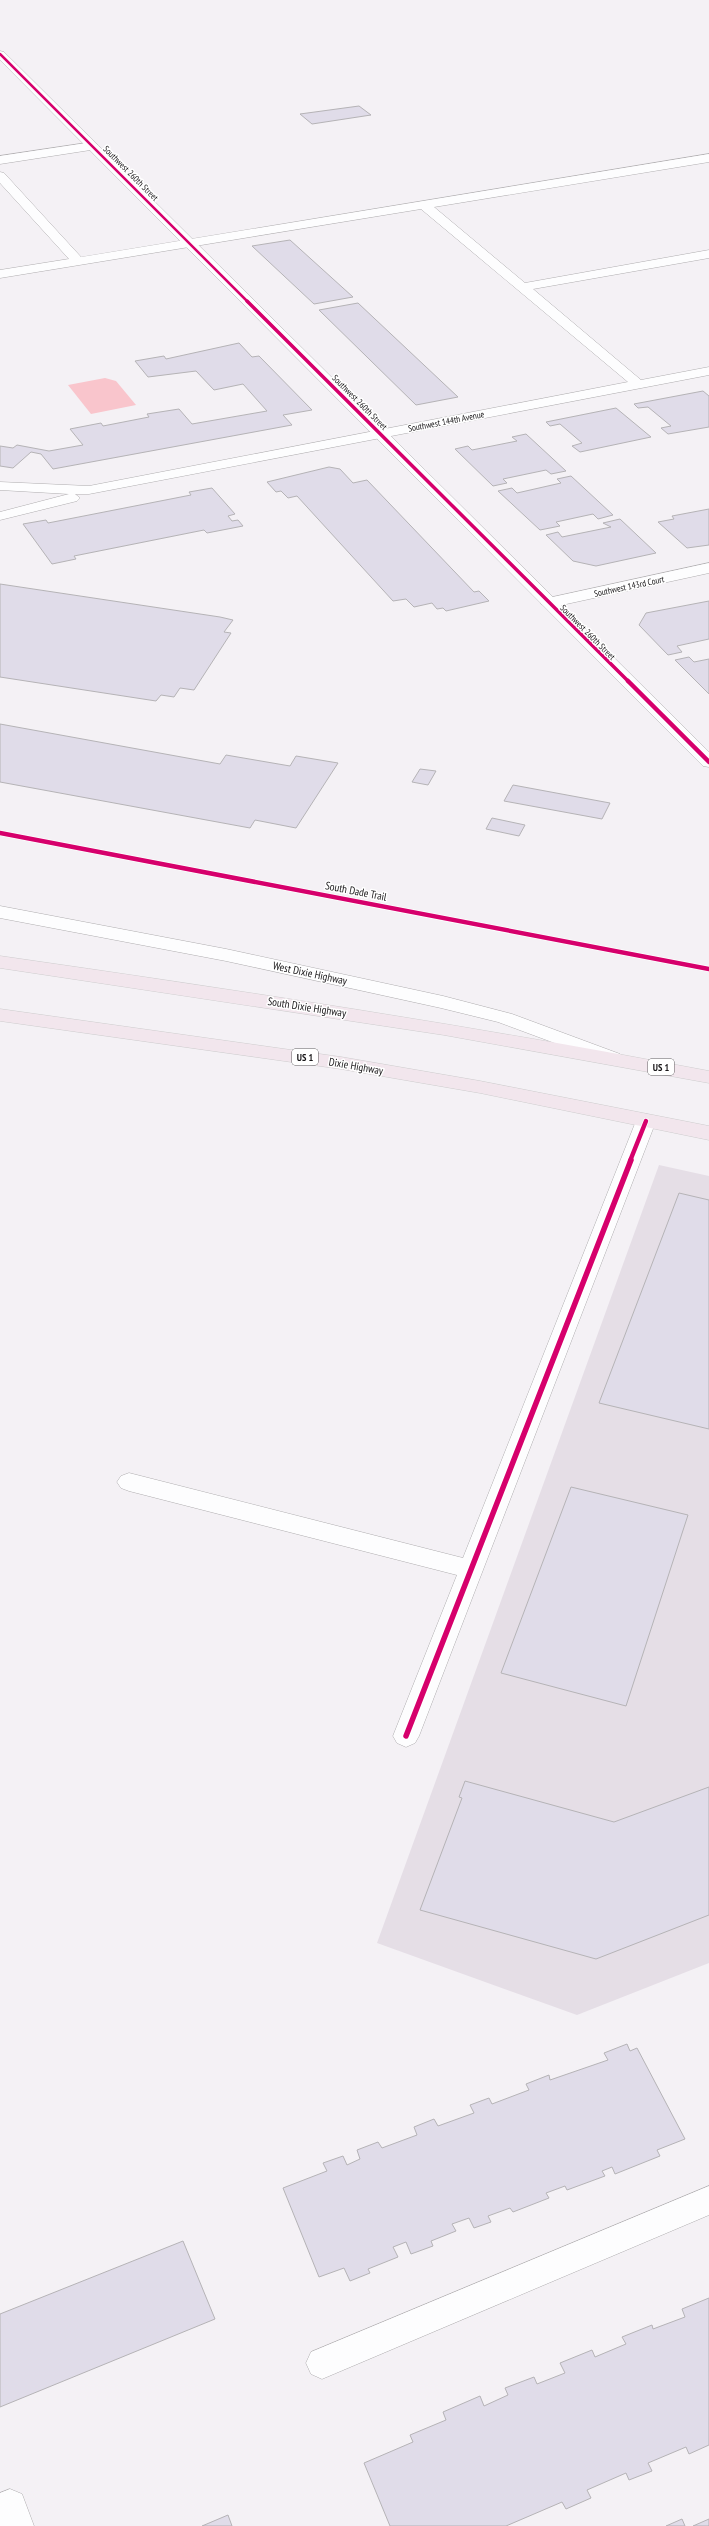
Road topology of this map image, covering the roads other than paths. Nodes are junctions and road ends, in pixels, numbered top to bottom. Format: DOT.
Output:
graph roads {
  1 [pos="0,54"];
  2 [pos="93,146"];
  3 [pos="709,158"];
  4 [pos="0,160"];
  5 [pos="0,176"];
  6 [pos="424,205"];
  7 [pos="189,243"];
  8 [pos="709,254"];
  9 [pos="78,261"];
  10 [pos="0,274"];
  11 [pos="522,287"];
  12 [pos="709,371"];
  13 [pos="638,384"];
  14 [pos="379,433"];
  15 [pos="0,487"];
  16 [pos="89,490"];
  17 [pos="2,516"];
  18 [pos="709,568"];
  19 [pos="548,603"];
  20 [pos="709,762"];
  21 [pos="0,912"];
  22 [pos="0,962"];
  23 [pos="0,1015"];
  24 [pos="613,1058"];
  25 [pos="709,1077"];
  26 [pos="646,1121"];
  27 [pos="709,1134"];
  28 [pos="128,1482"];
  29 [pos="472,1569"];
  30 [pos="406,1736"];
  31 [pos="709,2200"];
  32 [pos="322,2363"];
  1 -- 2 [label="street, Southwest 260th Street"];
  2 -- 4 [label="street"];
  2 -- 7 [label="street, Southwest 260th Street"];
  3 -- 6 [label="street"];
  5 -- 9 [label="street"];
  6 -- 7 [label="street"];
  6 -- 11 [label="street"];
  7 -- 9 [label="street"];
  7 -- 14 [label="street, Southwest 260th Street"];
  8 -- 11 [label="street"];
  9 -- 10 [label="street"];
  11 -- 13 [label="street"];
  12 -- 13 [label="street, Southwest 144th Avenue"];
  13 -- 14 [label="street, Southwest 144th Avenue"];
  14 -- 16 [label="street, Southwest 144th Avenue"];
  14 -- 19 [label="street, Southwest 260th Street"];
  15 -- 16 [label="street, Southwest 144th Avenue"];
  15 -- 17 [label="street"];
  16 -- 17 [label="street, Southwest 144th Avenue"];
  18 -- 19 [label="street, Southwest 143rd Court"];
  19 -- 20 [label="street, Southwest 260th Street"];
  21 -- 24 [label="street, West Dixie Highway"];
  22 -- 24 [label="highway, South Dixie Highway / US 1"];
  23 -- 26 [label="highway, Dixie Highway / US 1"];
  24 -- 25 [label="highway, US 1"];
  26 -- 27 [label="highway, Dixie Highway / US 1"];
  26 -- 29 [label="street"];
  28 -- 29 [label="street"];
  29 -- 30 [label="street"];
  31 -- 32 [label="street"];
}
